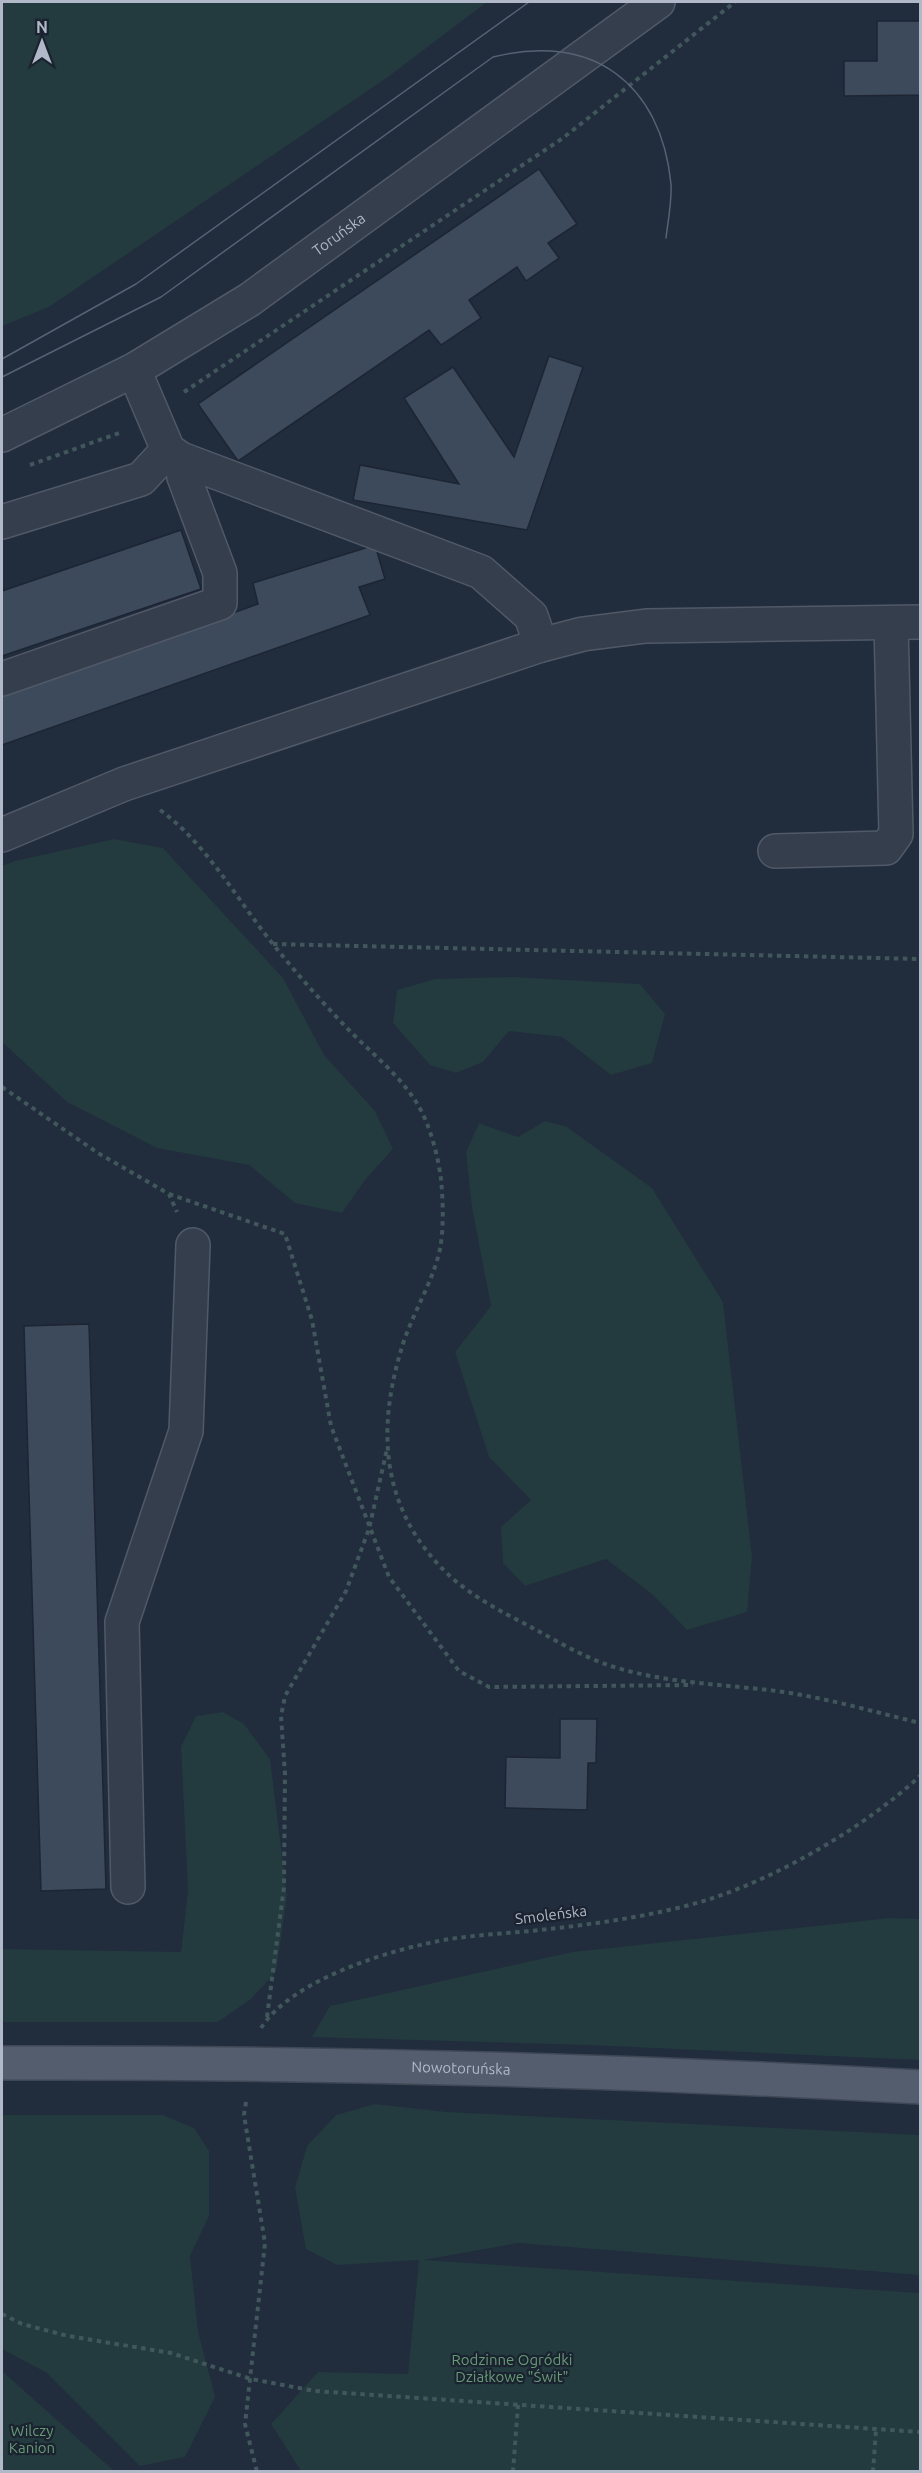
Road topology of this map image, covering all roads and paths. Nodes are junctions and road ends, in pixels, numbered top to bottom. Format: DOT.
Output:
graph roads {
  1 [pos="658,2"];
  2 [pos="735,2"];
  3 [pos="134,370"];
  4 [pos="152,413"];
  5 [pos="2,435"];
  6 [pos="175,454"];
  7 [pos="23,468"];
  8 [pos="2,522"];
  9 [pos="906,623"];
  10 [pos="541,645"];
  11 [pos="2,679"];
  12 [pos="124,784"];
  13 [pos="2,835"];
  14 [pos="775,851"];
  15 [pos="273,944"];
  16 [pos="921,959"];
  17 [pos="2,1087"];
  18 [pos="169,1194"];
  19 [pos="193,1245"];
  20 [pos="388,1442"];
  21 [pos="369,1529"];
  22 [pos="703,1684"];
  23 [pos="921,1723"];
  24 [pos="921,1776"];
  25 [pos="128,1887"];
  26 [pos="267,2019"];
  27 [pos="247,2062"];
  28 [pos="2,2063"];
  29 [pos="921,2087"];
  30 [pos="2,2314"];
  31 [pos="251,2379"];
  32 [pos="518,2405"];
  33 [pos="876,2429"];
  34 [pos="921,2432"];
  35 [pos="257,2472"];
  36 [pos="513,2472"];
  37 [pos="873,2472"];
  1 -- 3 [label="street, Toruńska"];
  2 -- 4 [label="path"];
  3 -- 4 [label="street"];
  3 -- 5 [label="street, Toruńska"];
  4 -- 6 [label="street"];
  4 -- 7 [label="path"];
  6 -- 8 [label="street"];
  6 -- 10 [label="street"];
  6 -- 11 [label="street"];
  9 -- 10 [label="street"];
  9 -- 14 [label="street"];
  10 -- 12 [label="street"];
  12 -- 13 [label="street"];
  12 -- 15 [label="path"];
  15 -- 16 [label="path"];
  15 -- 20 [label="path"];
  17 -- 18 [label="path"];
  18 -- 19 [label="path"];
  18 -- 21 [label="path"];
  19 -- 25 [label="street"];
  20 -- 21 [label="path"];
  20 -- 22 [label="path"];
  21 -- 22 [label="path"];
  21 -- 26 [label="path"];
  22 -- 23 [label="path"];
  24 -- 26 [label="path, Smoleńska"];
  26 -- 27 [label="path, Smoleńska"];
  27 -- 28 [label="main road, Nowotoruńska"];
  27 -- 29 [label="main road, Nowotoruńska"];
  27 -- 31 [label="path, Smoleńska"];
  30 -- 31 [label="path"];
  31 -- 32 [label="path"];
  31 -- 35 [label="path, Smoleńska"];
  32 -- 33 [label="path"];
  32 -- 36 [label="path"];
  33 -- 34 [label="path"];
  33 -- 37 [label="path"];
}
